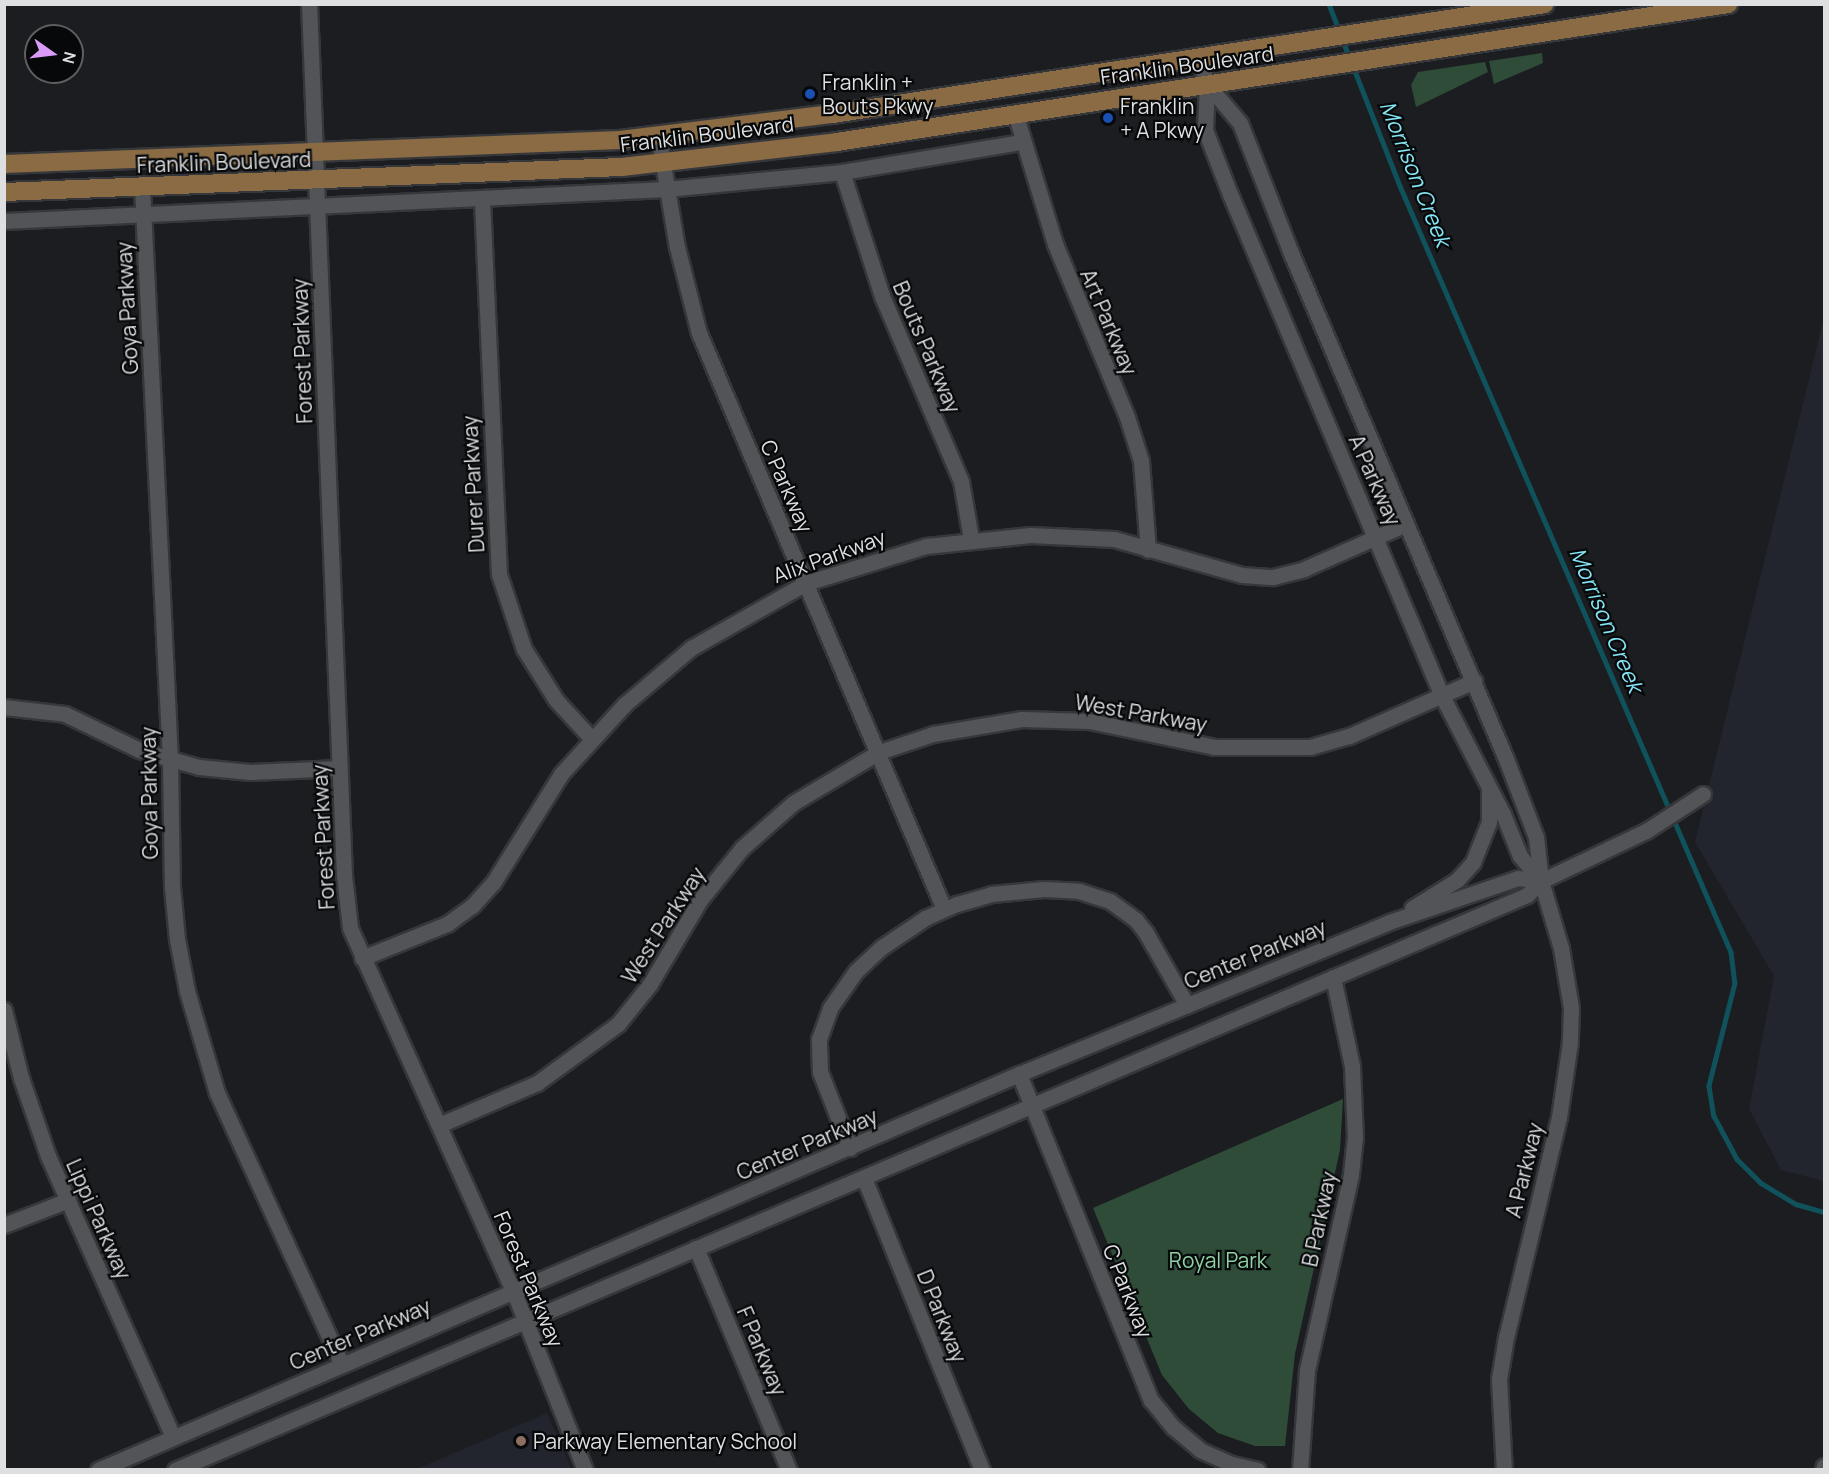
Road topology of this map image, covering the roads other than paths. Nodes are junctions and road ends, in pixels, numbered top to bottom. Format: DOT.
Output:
graph roads {
  1 [pos="309,4"];
  2 [pos="1545,4"];
  3 [pos="1728,4"];
  4 [pos="1479,9"];
  5 [pos="1199,58"];
  6 [pos="1207,84"];
  7 [pos="1015,113"];
  8 [pos="658,134"];
  9 [pos="1022,142"];
  10 [pos="316,154"];
  11 [pos="661,162"];
  12 [pos="4,164"];
  13 [pos="842,172"];
  14 [pos="317,181"];
  15 [pos="142,187"];
  16 [pos="666,189"];
  17 [pos="4,192"];
  18 [pos="482,200"];
  19 [pos="318,208"];
  20 [pos="143,216"];
  21 [pos="4,221"];
  22 [pos="1406,524"];
  23 [pos="1377,537"];
  24 [pos="971,539"];
  25 [pos="1148,550"];
  26 [pos="806,583"];
  27 [pos="1474,681"];
  28 [pos="1442,696"];
  29 [pos="4,707"];
  30 [pos="591,738"];
  31 [pos="879,752"];
  32 [pos="170,760"];
  33 [pos="339,768"];
  34 [pos="1489,789"];
  35 [pos="1703,794"];
  36 [pos="1541,881"];
  37 [pos="944,909"];
  38 [pos="1389,922"];
  39 [pos="362,958"];
  40 [pos="1333,977"];
  41 [pos="1186,1005"];
  42 [pos="4,1011"];
  43 [pos="1019,1074"];
  44 [pos="1032,1107"];
  45 [pos="439,1125"];
  46 [pos="850,1148"];
  47 [pos="864,1178"];
  48 [pos="68,1200"];
  49 [pos="4,1225"];
  50 [pos="696,1248"];
  51 [pos="513,1290"];
  52 [pos="524,1319"];
  53 [pos="342,1365"];
  54 [pos="173,1437"];
  55 [pos="98,1470"];
  56 [pos="175,1470"];
  57 [pos="585,1470"];
  58 [pos="789,1470"];
  59 [pos="982,1470"];
  60 [pos="1257,1470"];
  61 [pos="1300,1470"];
  62 [pos="1504,1470"];
  1 -- 10 [label="street, Forest Parkway"];
  2 -- 4 [label="main road, Franklin Boulevard"];
  3 -- 6 [label="main road, Franklin Boulevard"];
  4 -- 5 [label="main road, Franklin Boulevard"];
  5 -- 6 [label="street, A Parkway"];
  5 -- 8 [label="main road, Franklin Boulevard"];
  6 -- 7 [label="main road, Franklin Boulevard"];
  6 -- 22 [label="street, A Parkway"];
  6 -- 23 [label="street, A Parkway"];
  7 -- 9 [label="street, Art Parkway"];
  7 -- 11 [label="main road, Franklin Boulevard"];
  8 -- 10 [label="main road, Franklin Boulevard"];
  8 -- 11 [label="street, C Parkway"];
  9 -- 13 [label="street"];
  9 -- 25 [label="street, Art Parkway"];
  10 -- 12 [label="main road, Franklin Boulevard"];
  10 -- 14 [label="street, Forest Parkway"];
  11 -- 14 [label="main road, Franklin Boulevard"];
  11 -- 16 [label="street, C Parkway"];
  13 -- 16 [label="street"];
  13 -- 24 [label="street, Bouts Parkway"];
  14 -- 15 [label="main road, Franklin Boulevard"];
  14 -- 19 [label="street, Forest Parkway"];
  15 -- 17 [label="main road, Franklin Boulevard"];
  15 -- 20 [label="street, Goya Parkway"];
  16 -- 18 [label="street"];
  16 -- 26 [label="street, C Parkway"];
  18 -- 19 [label="street"];
  18 -- 30 [label="street, Durer Parkway"];
  19 -- 20 [label="street"];
  19 -- 33 [label="street, Forest Parkway"];
  20 -- 21 [label="street"];
  20 -- 32 [label="street, Goya Parkway"];
  22 -- 23 [label="street, Alix Parkway"];
  22 -- 27 [label="street, A Parkway"];
  23 -- 25 [label="street, Alix Parkway"];
  23 -- 28 [label="street, A Parkway"];
  24 -- 25 [label="street, Alix Parkway"];
  24 -- 26 [label="street, Alix Parkway"];
  26 -- 30 [label="street, Alix Parkway"];
  26 -- 31 [label="street, C Parkway"];
  27 -- 28 [label="street, West Parkway"];
  27 -- 36 [label="street, A Parkway"];
  28 -- 31 [label="street, West Parkway"];
  28 -- 34 [label="street, A Parkway"];
  29 -- 32 [label="street"];
  30 -- 39 [label="street, Alix Parkway"];
  31 -- 37 [label="street, C Parkway"];
  31 -- 45 [label="street, West Parkway"];
  32 -- 33 [label="street"];
  32 -- 53 [label="street, Goya Parkway"];
  33 -- 39 [label="street, Forest Parkway"];
  34 -- 36 [label="street, A Parkway"];
  34 -- 38 [label="street"];
  35 -- 36 [label="street, Center Parkway"];
  36 -- 38 [label="street, Center Parkway"];
  36 -- 40 [label="street, Center Parkway"];
  36 -- 62 [label="street, A Parkway"];
  37 -- 41 [label="street"];
  37 -- 46 [label="street"];
  38 -- 41 [label="street, Center Parkway"];
  39 -- 45 [label="street, Forest Parkway"];
  40 -- 44 [label="street, Center Parkway"];
  40 -- 61 [label="street, B Parkway"];
  41 -- 43 [label="street, Center Parkway"];
  42 -- 48 [label="street, Lippi Parkway"];
  43 -- 44 [label="street, C Parkway"];
  43 -- 46 [label="street, Center Parkway"];
  44 -- 47 [label="street, Center Parkway"];
  44 -- 60 [label="street, C Parkway"];
  45 -- 51 [label="street, Forest Parkway"];
  46 -- 51 [label="street, Center Parkway"];
  47 -- 50 [label="street, Center Parkway"];
  47 -- 59 [label="street, D Parkway"];
  48 -- 49 [label="street"];
  48 -- 54 [label="street, Lippi Parkway"];
  50 -- 52 [label="street, Center Parkway"];
  50 -- 58 [label="street, F Parkway"];
  51 -- 52 [label="street, Forest Parkway"];
  51 -- 53 [label="street, Center Parkway"];
  52 -- 56 [label="street, Center Parkway"];
  52 -- 57 [label="street, Forest Parkway"];
  53 -- 54 [label="street, Center Parkway"];
  54 -- 55 [label="street, Center Parkway"];
}
